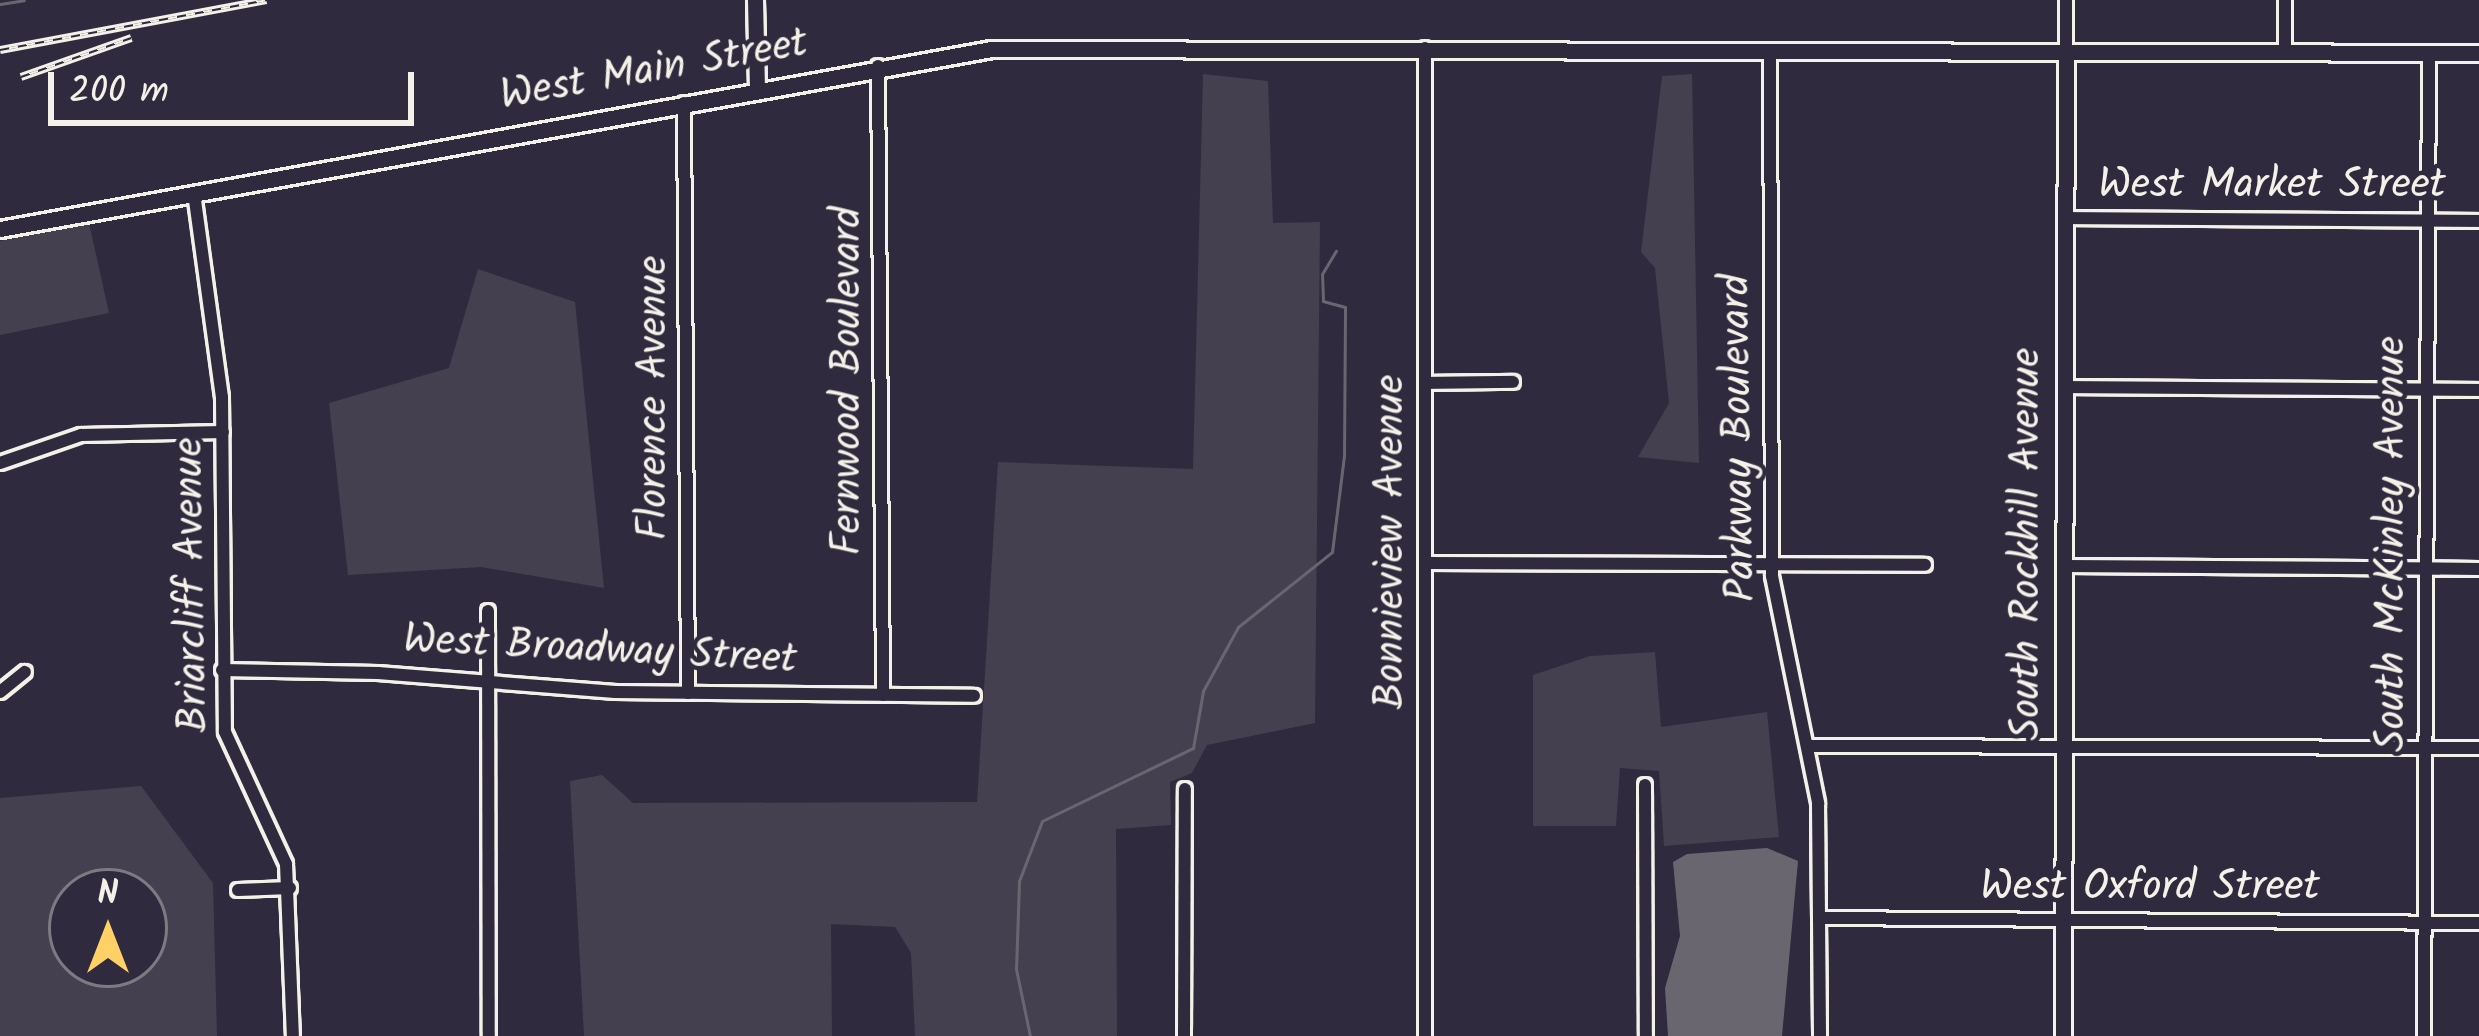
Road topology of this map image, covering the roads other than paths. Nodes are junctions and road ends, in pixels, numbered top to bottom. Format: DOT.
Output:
graph roads {
  1 [pos="755,0"];
  2 [pos="2066,0"];
  3 [pos="2285,0"];
  4 [pos="1425,48"];
  5 [pos="1770,50"];
  6 [pos="2066,52"];
  7 [pos="2285,53"];
  8 [pos="2429,53"];
  9 [pos="2479,53"];
  10 [pos="878,66"];
  11 [pos="757,89"];
  12 [pos="684,103"];
  13 [pos="194,193"];
  14 [pos="2065,218"];
  15 [pos="2428,220"];
  16 [pos="2479,221"];
  17 [pos="0,229"];
  18 [pos="1513,382"];
  19 [pos="1426,383"];
  20 [pos="2065,387"];
  21 [pos="2426,390"];
  22 [pos="2479,390"];
  23 [pos="223,432"];
  24 [pos="0,463"];
  25 [pos="1426,563"];
  26 [pos="1771,564"];
  27 [pos="1925,566"];
  28 [pos="2065,566"];
  29 [pos="2426,569"];
  30 [pos="2479,569"];
  31 [pos="488,611"];
  32 [pos="222,670"];
  33 [pos="25,672"];
  34 [pos="488,683"];
  35 [pos="0,692"];
  36 [pos="688,693"];
  37 [pos="883,695"];
  38 [pos="974,696"];
  39 [pos="1809,746"];
  40 [pos="2064,747"];
  41 [pos="2425,748"];
  42 [pos="2479,748"];
  43 [pos="1645,785"];
  44 [pos="1185,789"];
  45 [pos="290,888"];
  46 [pos="238,890"];
  47 [pos="1821,918"];
  48 [pos="2064,920"];
  49 [pos="2424,923"];
  50 [pos="2479,923"];
  51 [pos="293,1036"];
  52 [pos="489,1036"];
  53 [pos="1184,1036"];
  54 [pos="1425,1036"];
  55 [pos="1646,1036"];
  56 [pos="1820,1036"];
  57 [pos="2063,1036"];
  58 [pos="2424,1036"];
  1 -- 11 [label="street"];
  2 -- 6 [label="street"];
  3 -- 7 [label="street"];
  4 -- 5 [label="street, West Main Street"];
  4 -- 10 [label="street, West Main Street"];
  4 -- 19 [label="street, Bonnieview Avenue"];
  5 -- 6 [label="street, West Main Street"];
  5 -- 26 [label="street, Parkway Boulevard"];
  6 -- 7 [label="street, West Main Street"];
  6 -- 14 [label="street, South Rockhill Avenue"];
  7 -- 8 [label="street, West Main Street"];
  8 -- 9 [label="street, West Main Street"];
  8 -- 15 [label="street, South McKinley Avenue"];
  10 -- 11 [label="street, West Main Street"];
  10 -- 37 [label="street, Fernwood Boulevard"];
  11 -- 12 [label="street, West Main Street"];
  12 -- 13 [label="street, West Main Street"];
  12 -- 36 [label="street, Florence Avenue"];
  13 -- 17 [label="street, West Main Street"];
  13 -- 23 [label="street, Briarcliff Avenue"];
  14 -- 15 [label="street, West Market Street"];
  14 -- 20 [label="street, South Rockhill Avenue"];
  15 -- 16 [label="street, West Market Street"];
  15 -- 21 [label="street, South McKinley Avenue"];
  18 -- 19 [label="street"];
  19 -- 25 [label="street, Bonnieview Avenue"];
  20 -- 21 [label="street"];
  20 -- 28 [label="street, South Rockhill Avenue"];
  21 -- 22 [label="street"];
  21 -- 29 [label="street, South McKinley Avenue"];
  23 -- 24 [label="street"];
  23 -- 32 [label="street, Briarcliff Avenue"];
  25 -- 26 [label="street"];
  25 -- 54 [label="street, Bonnieview Avenue"];
  26 -- 27 [label="street"];
  26 -- 39 [label="street, Parkway Boulevard"];
  28 -- 29 [label="street"];
  28 -- 40 [label="street, South Rockhill Avenue"];
  29 -- 30 [label="street"];
  29 -- 41 [label="street, South McKinley Avenue"];
  31 -- 34 [label="street"];
  32 -- 34 [label="street, West Broadway Street"];
  32 -- 45 [label="street, Briarcliff Avenue"];
  33 -- 35 [label="street"];
  34 -- 36 [label="street, West Broadway Street"];
  34 -- 52 [label="street"];
  36 -- 37 [label="street, West Broadway Street"];
  37 -- 38 [label="street, West Broadway Street"];
  39 -- 40 [label="street"];
  39 -- 47 [label="street, Parkway Boulevard"];
  40 -- 41 [label="street"];
  40 -- 48 [label="street, South Rockhill Avenue"];
  41 -- 42 [label="street"];
  41 -- 49 [label="street, South McKinley Avenue"];
  43 -- 55 [label="street"];
  44 -- 53 [label="street"];
  45 -- 46 [label="street"];
  45 -- 51 [label="street, Briarcliff Avenue"];
  47 -- 48 [label="street, West Oxford Street"];
  47 -- 56 [label="street, Parkway Boulevard"];
  48 -- 49 [label="street, West Oxford Street"];
  48 -- 57 [label="street, South Rockhill Avenue"];
  49 -- 50 [label="street, West Oxford Street"];
  49 -- 58 [label="street, South McKinley Avenue"];
}
